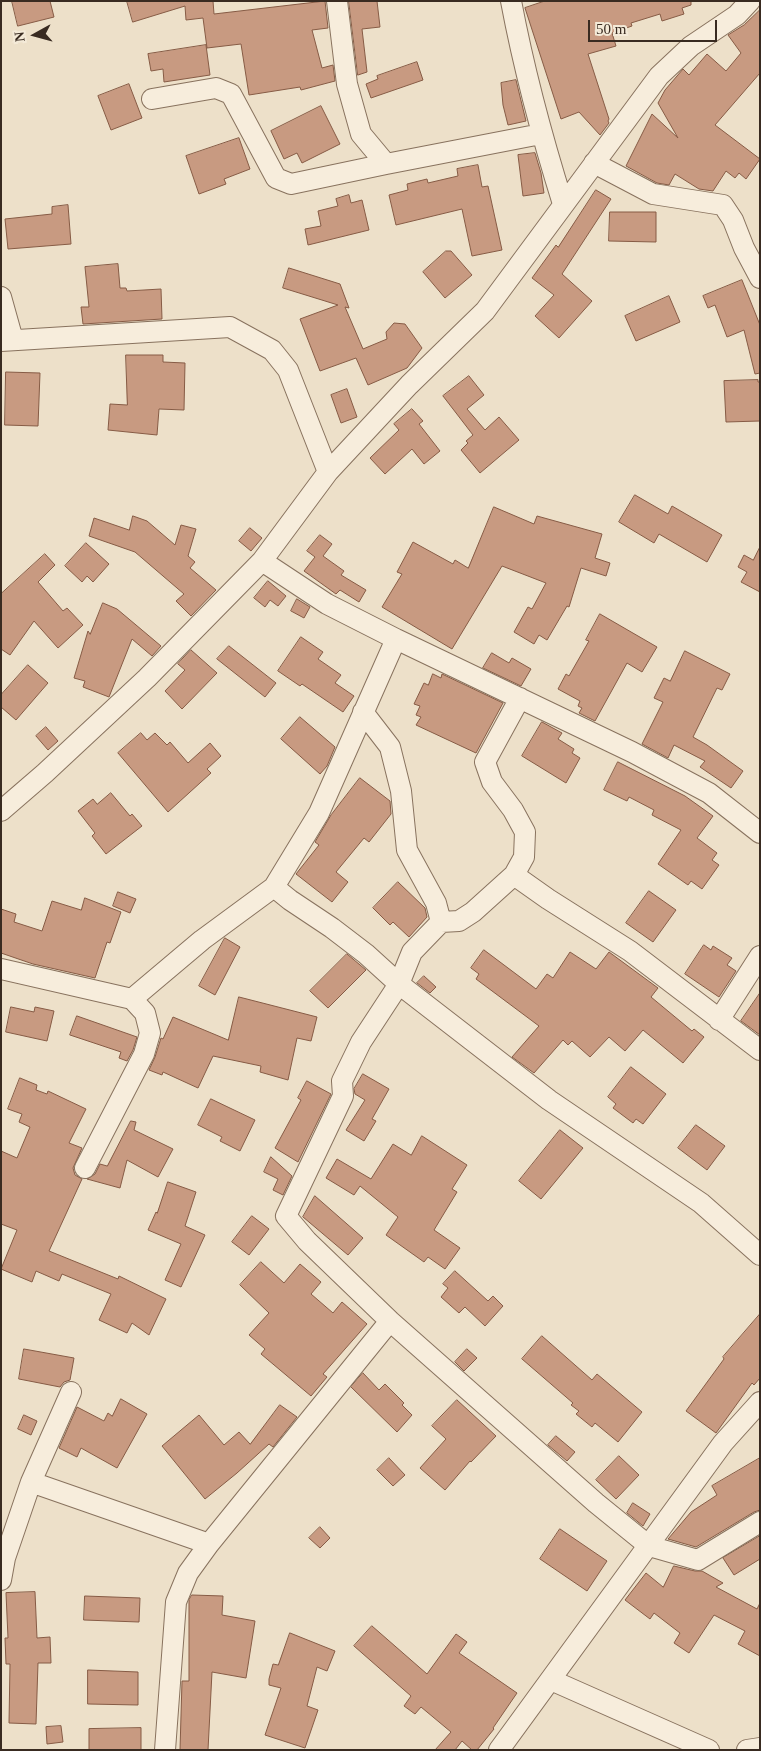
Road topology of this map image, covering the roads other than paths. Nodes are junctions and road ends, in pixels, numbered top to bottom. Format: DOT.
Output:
graph roads {
  1 [pos="337,1"];
  2 [pos="511,1"];
  3 [pos="750,1"];
  4 [pos="152,99"];
  5 [pos="541,134"];
  6 [pos="594,163"];
  7 [pos="386,164"];
  8 [pos="563,204"];
  9 [pos="760,278"];
  10 [pos="1,297"];
  11 [pos="7,340"];
  12 [pos="328,472"];
  13 [pos="262,561"];
  14 [pos="396,639"];
  15 [pos="520,698"];
  16 [pos="363,712"];
  17 [pos="1,810"];
  18 [pos="760,833"];
  19 [pos="514,875"];
  20 [pos="274,887"];
  21 [pos="441,922"];
  22 [pos="760,956"];
  23 [pos="1,969"];
  24 [pos="399,984"];
  25 [pos="132,999"];
  26 [pos="719,1020"];
  27 [pos="760,1050"];
  28 [pos="85,1168"];
  29 [pos="760,1255"];
  30 [pos="390,1321"];
  31 [pos="71,1392"];
  32 [pos="760,1402"];
  33 [pos="31,1482"];
  34 [pos="760,1522"];
  35 [pos="209,1544"];
  36 [pos="649,1546"];
  37 [pos="1,1580"];
  38 [pos="551,1680"];
  39 [pos="760,1748"];
  40 [pos="165,1750"];
  41 [pos="499,1750"];
  42 [pos="709,1750"];
  43 [pos="747,1750"];
  1 -- 7 [label="street"];
  2 -- 5 [label="street"];
  3 -- 6 [label="street"];
  4 -- 7 [label="street"];
  5 -- 7 [label="street"];
  5 -- 8 [label="street"];
  6 -- 8 [label="street"];
  6 -- 9 [label="street"];
  8 -- 12 [label="street"];
  10 -- 11 [label="street"];
  11 -- 12 [label="street"];
  12 -- 13 [label="street"];
  13 -- 14 [label="street"];
  13 -- 17 [label="street"];
  14 -- 15 [label="street"];
  14 -- 16 [label="street"];
  15 -- 18 [label="street"];
  15 -- 19 [label="street"];
  16 -- 20 [label="street"];
  16 -- 21 [label="street"];
  19 -- 21 [label="street"];
  19 -- 26 [label="street"];
  20 -- 24 [label="street"];
  20 -- 25 [label="street"];
  21 -- 24 [label="street"];
  22 -- 26 [label="street"];
  23 -- 25 [label="street"];
  24 -- 29 [label="street"];
  24 -- 30 [label="street"];
  25 -- 28 [label="street"];
  26 -- 27 [label="street"];
  30 -- 35 [label="street"];
  30 -- 36 [label="street"];
  31 -- 33 [label="street"];
  32 -- 36 [label="street"];
  33 -- 35 [label="street"];
  33 -- 37 [label="street"];
  34 -- 36 [label="street"];
  35 -- 40 [label="street"];
  36 -- 38 [label="street"];
  38 -- 41 [label="street"];
  38 -- 42 [label="street"];
  39 -- 43 [label="street"];
}
